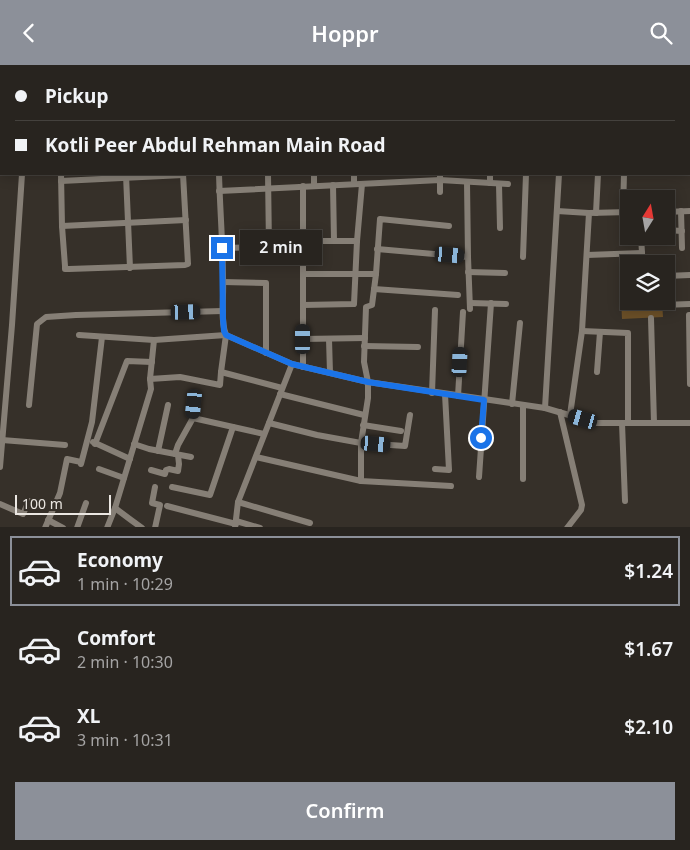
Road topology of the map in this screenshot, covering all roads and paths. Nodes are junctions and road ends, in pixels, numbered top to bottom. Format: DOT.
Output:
graph roads {
  1 [pos="22,175"];
  2 [pos="183,175"];
  3 [pos="219,175"];
  4 [pos="268,175"];
  5 [pos="314,175"];
  6 [pos="354,175"];
  7 [pos="396,175"];
  8 [pos="490,175"];
  9 [pos="526,175"];
  10 [pos="559,175"];
  11 [pos="598,175"];
  12 [pos="624,175"];
  13 [pos="126,176"];
  14 [pos="61,177"];
  15 [pos="440,177"];
  16 [pos="396,182"];
  17 [pos="467,182"];
  18 [pos="490,183"];
  19 [pos="354,184"];
  20 [pos="362,184"];
  21 [pos="499,184"];
  22 [pos="334,185"];
  23 [pos="508,185"];
  24 [pos="303,186"];
  25 [pos="314,186"];
  26 [pos="269,188"];
  27 [pos="625,190"];
  28 [pos="219,191"];
  29 [pos="440,192"];
  30 [pos="557,211"];
  31 [pos="675,211"];
  32 [pos="681,211"];
  33 [pos="690,211"];
  34 [pos="620,212"];
  35 [pos="593,213"];
  36 [pos="186,220"];
  37 [pos="128,223"];
  38 [pos="62,226"];
  39 [pos="450,226"];
  40 [pos="500,228"];
  41 [pos="675,231"];
  42 [pos="682,231"];
  43 [pos="334,241"];
  44 [pos="357,241"];
  45 [pos="303,244"];
  46 [pos="642,245"];
  47 [pos="269,247"];
  48 [pos="682,247"];
  49 [pos="222,248"];
  50 [pos="378,249"];
  51 [pos="642,253"];
  52 [pos="587,255"];
  53 [pos="468,257"];
  54 [pos="523,257"];
  55 [pos="130,268"];
  56 [pos="468,272"];
  57 [pos="505,273"];
  58 [pos="303,274"];
  59 [pos="356,274"];
  60 [pos="376,274"];
  61 [pos="690,275"];
  62 [pos="675,276"];
  63 [pos="223,282"];
  64 [pos="374,289"];
  65 [pos="458,295"];
  66 [pos="491,303"];
  67 [pos="506,304"];
  68 [pos="690,304"];
  69 [pos="303,305"];
  70 [pos="675,305"];
  71 [pos="435,310"];
  72 [pos="223,311"];
  73 [pos="462,312"];
  74 [pos="689,315"];
  75 [pos="651,319"];
  76 [pos="520,323"];
  77 [pos="582,331"];
  78 [pos="600,332"];
  79 [pos="79,335"];
  80 [pos="226,335"];
  81 [pos="102,337"];
  82 [pos="365,338"];
  83 [pos="303,339"];
  84 [pos="329,339"];
  85 [pos="154,340"];
  86 [pos="364,346"];
  87 [pos="418,347"];
  88 [pos="266,353"];
  89 [pos="152,361"];
  90 [pos="292,364"];
  91 [pos="303,367"];
  92 [pos="221,372"];
  93 [pos="597,372"];
  94 [pos="330,373"];
  95 [pos="150,379"];
  96 [pos="368,382"];
  97 [pos="690,384"];
  98 [pos="281,391"];
  99 [pos="432,393"];
  100 [pos="445,394"];
  101 [pos="458,396"];
  102 [pos="484,400"];
  103 [pos="194,404"];
  104 [pos="512,404"];
  105 [pos="29,405"];
  106 [pos="168,405"];
  107 [pos="523,405"];
  108 [pos="545,408"];
  109 [pos="560,412"];
  110 [pos="364,415"];
  111 [pos="410,415"];
  112 [pos="570,415"];
  113 [pos="193,418"];
  114 [pos="269,423"];
  115 [pos="625,423"];
  116 [pos="654,423"];
  117 [pos="690,423"];
  118 [pos="363,425"];
  119 [pos="233,427"];
  120 [pos="401,431"];
  121 [pos="264,434"];
  122 [pos="2,440"];
  123 [pos="87,440"];
  124 [pos="95,443"];
  125 [pos="360,443"];
  126 [pos="134,444"];
  127 [pos="65,445"];
  128 [pos="158,451"];
  129 [pos="177,454"];
  130 [pos="191,457"];
  131 [pos="256,457"];
  132 [pos="130,459"];
  133 [pos="0,467"];
  134 [pos="100,469"];
  135 [pos="435,469"];
  136 [pos="151,470"];
  137 [pos="479,477"];
  138 [pos="124,478"];
  139 [pos="524,479"];
  140 [pos="361,481"];
  141 [pos="451,486"];
  142 [pos="155,487"];
  143 [pos="172,487"];
  144 [pos="29,501"];
  145 [pos="625,501"];
  146 [pos="238,502"];
  147 [pos="86,503"];
  148 [pos="0,504"];
  149 [pos="167,506"];
  150 [pos="116,508"];
  151 [pos="48,520"];
  152 [pos="310,523"];
  153 [pos="236,524"];
  154 [pos="45,527"];
  155 [pos="63,527"];
  156 [pos="76,527"];
  157 [pos="107,527"];
  158 [pos="142,527"];
  159 [pos="155,527"];
  160 [pos="260,527"];
  161 [pos="566,527"];
  1 -- 122 [label="street"];
  2 -- 13 [label="street"];
  2 -- 36 [label="street"];
  3 -- 28 [label="street"];
  4 -- 26 [label="street"];
  5 -- 25 [label="street"];
  6 -- 19 [label="street"];
  7 -- 16 [label="street"];
  8 -- 18 [label="street"];
  9 -- 54 [label="street"];
  10 -- 30 [label="street"];
  11 -- 35 [label="street"];
  12 -- 27 [label="street"];
  13 -- 14 [label="street"];
  13 -- 37 [label="street"];
  14 -- 38 [label="street"];
  15 -- 16 [label="street"];
  15 -- 17 [label="street"];
  15 -- 29 [label="street"];
  16 -- 20 [label="street"];
  17 -- 18 [label="street"];
  17 -- 53 [label="street"];
  18 -- 21 [label="street"];
  19 -- 20 [label="street"];
  19 -- 22 [label="street"];
  20 -- 44 [label="street"];
  21 -- 23 [label="street"];
  21 -- 40 [label="street"];
  22 -- 25 [label="street"];
  22 -- 43 [label="street"];
  24 -- 25 [label="street"];
  24 -- 26 [label="street"];
  24 -- 45 [label="street"];
  26 -- 28 [label="street"];
  26 -- 47 [label="street"];
  28 -- 49 [label="street"];
  30 -- 35 [label="street"];
  30 -- 108 [label="street"];
  31 -- 32 [label="street"];
  32 -- 33 [label="street"];
  32 -- 42 [label="street"];
  34 -- 35 [label="street"];
  35 -- 52 [label="street"];
  36 -- 37 [label="street"];
  36 -- 55 [label="street"];
  37 -- 38 [label="street"];
  37 -- 55 [label="street"];
  38 -- 55 [label="street"];
  39 -- 50 [label="street"];
  41 -- 42 [label="street"];
  42 -- 48 [label="street"];
  43 -- 44 [label="street"];
  43 -- 45 [label="street"];
  44 -- 59 [label="street"];
  45 -- 47 [label="street"];
  45 -- 58 [label="street"];
  46 -- 51 [label="street"];
  47 -- 49 [label="street"];
  49 -- 63 [label="street"];
  50 -- 53 [label="street"];
  50 -- 60 [label="street"];
  51 -- 52 [label="street"];
  52 -- 77 [label="street"];
  53 -- 56 [label="street"];
  56 -- 57 [label="street"];
  56 -- 66 [label="street"];
  58 -- 59 [label="street"];
  58 -- 69 [label="street"];
  59 -- 60 [label="street"];
  59 -- 69 [label="street"];
  60 -- 64 [label="street"];
  61 -- 62 [label="street"];
  63 -- 72 [label="street"];
  63 -- 88 [label="street"];
  64 -- 65 [label="street"];
  64 -- 82 [label="street"];
  66 -- 67 [label="street"];
  66 -- 102 [label="street"];
  68 -- 70 [label="street"];
  69 -- 83 [label="street"];
  71 -- 99 [label="street"];
  72 -- 80 [label="street"];
  72 -- 105 [label="street"];
  73 -- 101 [label="street"];
  74 -- 97 [label="street"];
  75 -- 116 [label="street"];
  76 -- 104 [label="street"];
  77 -- 78 [label="street"];
  77 -- 112 [label="street"];
  78 -- 93 [label="street"];
  78 -- 115 [label="street"];
  79 -- 81 [label="street"];
  80 -- 85 [label="street"];
  80 -- 88 [label="street"];
  80 -- 92 [label="street"];
  81 -- 85 [label="street"];
  81 -- 123 [label="street"];
  82 -- 84 [label="street"];
  82 -- 86 [label="street"];
  83 -- 84 [label="street"];
  83 -- 91 [label="street"];
  84 -- 94 [label="street"];
  85 -- 89 [label="street"];
  86 -- 87 [label="street"];
  86 -- 96 [label="street"];
  88 -- 90 [label="street"];
  89 -- 95 [label="street"];
  89 -- 124 [label="street"];
  90 -- 91 [label="street"];
  90 -- 98 [label="street"];
  91 -- 94 [label="street"];
  92 -- 95 [label="street"];
  92 -- 98 [label="street"];
  94 -- 96 [label="street"];
  95 -- 126 [label="street"];
  96 -- 99 [label="street"];
  96 -- 110 [label="street"];
  98 -- 110 [label="street"];
  98 -- 114 [label="street"];
  99 -- 100 [label="street"];
  100 -- 101 [label="street"];
  100 -- 135 [label="street"];
  101 -- 102 [label="street"];
  102 -- 104 [label="street"];
  102 -- 137 [label="street"];
  103 -- 113 [label="street"];
  104 -- 107 [label="street"];
  106 -- 128 [label="street"];
  107 -- 108 [label="street"];
  107 -- 139 [label="street"];
  108 -- 109 [label="street"];
  109 -- 112 [label="street"];
  109 -- 161 [label="street"];
  110 -- 118 [label="street"];
  111 -- 125 [label="street"];
  112 -- 115 [label="street"];
  113 -- 119 [label="street"];
  113 -- 129 [label="street"];
  114 -- 121 [label="street"];
  114 -- 125 [label="street"];
  115 -- 116 [label="street"];
  115 -- 145 [label="street"];
  116 -- 117 [label="street"];
  118 -- 120 [label="street"];
  118 -- 125 [label="street"];
  119 -- 121 [label="street"];
  119 -- 143 [label="street"];
  121 -- 131 [label="street"];
  122 -- 127 [label="street"];
  122 -- 133 [label="street"];
  123 -- 124 [label="street"];
  123 -- 151 [label="street"];
  124 -- 132 [label="street"];
  125 -- 140 [label="street"];
  126 -- 128 [label="street"];
  126 -- 132 [label="street"];
  128 -- 129 [label="street"];
  129 -- 130 [label="street"];
  129 -- 136 [label="street"];
  131 -- 140 [label="street"];
  131 -- 146 [label="street"];
  132 -- 138 [label="street"];
  134 -- 138 [label="street"];
  138 -- 150 [label="street"];
  140 -- 141 [label="street"];
  142 -- 159 [label="street"];
  144 -- 148 [label="street"];
  146 -- 152 [label="street"];
  146 -- 153 [label="street"];
  147 -- 156 [label="street"];
  149 -- 153 [label="street"];
  150 -- 157 [label="street"];
  150 -- 158 [label="street"];
  151 -- 154 [label="street"];
  151 -- 155 [label="street"];
  153 -- 160 [label="street"];
}
